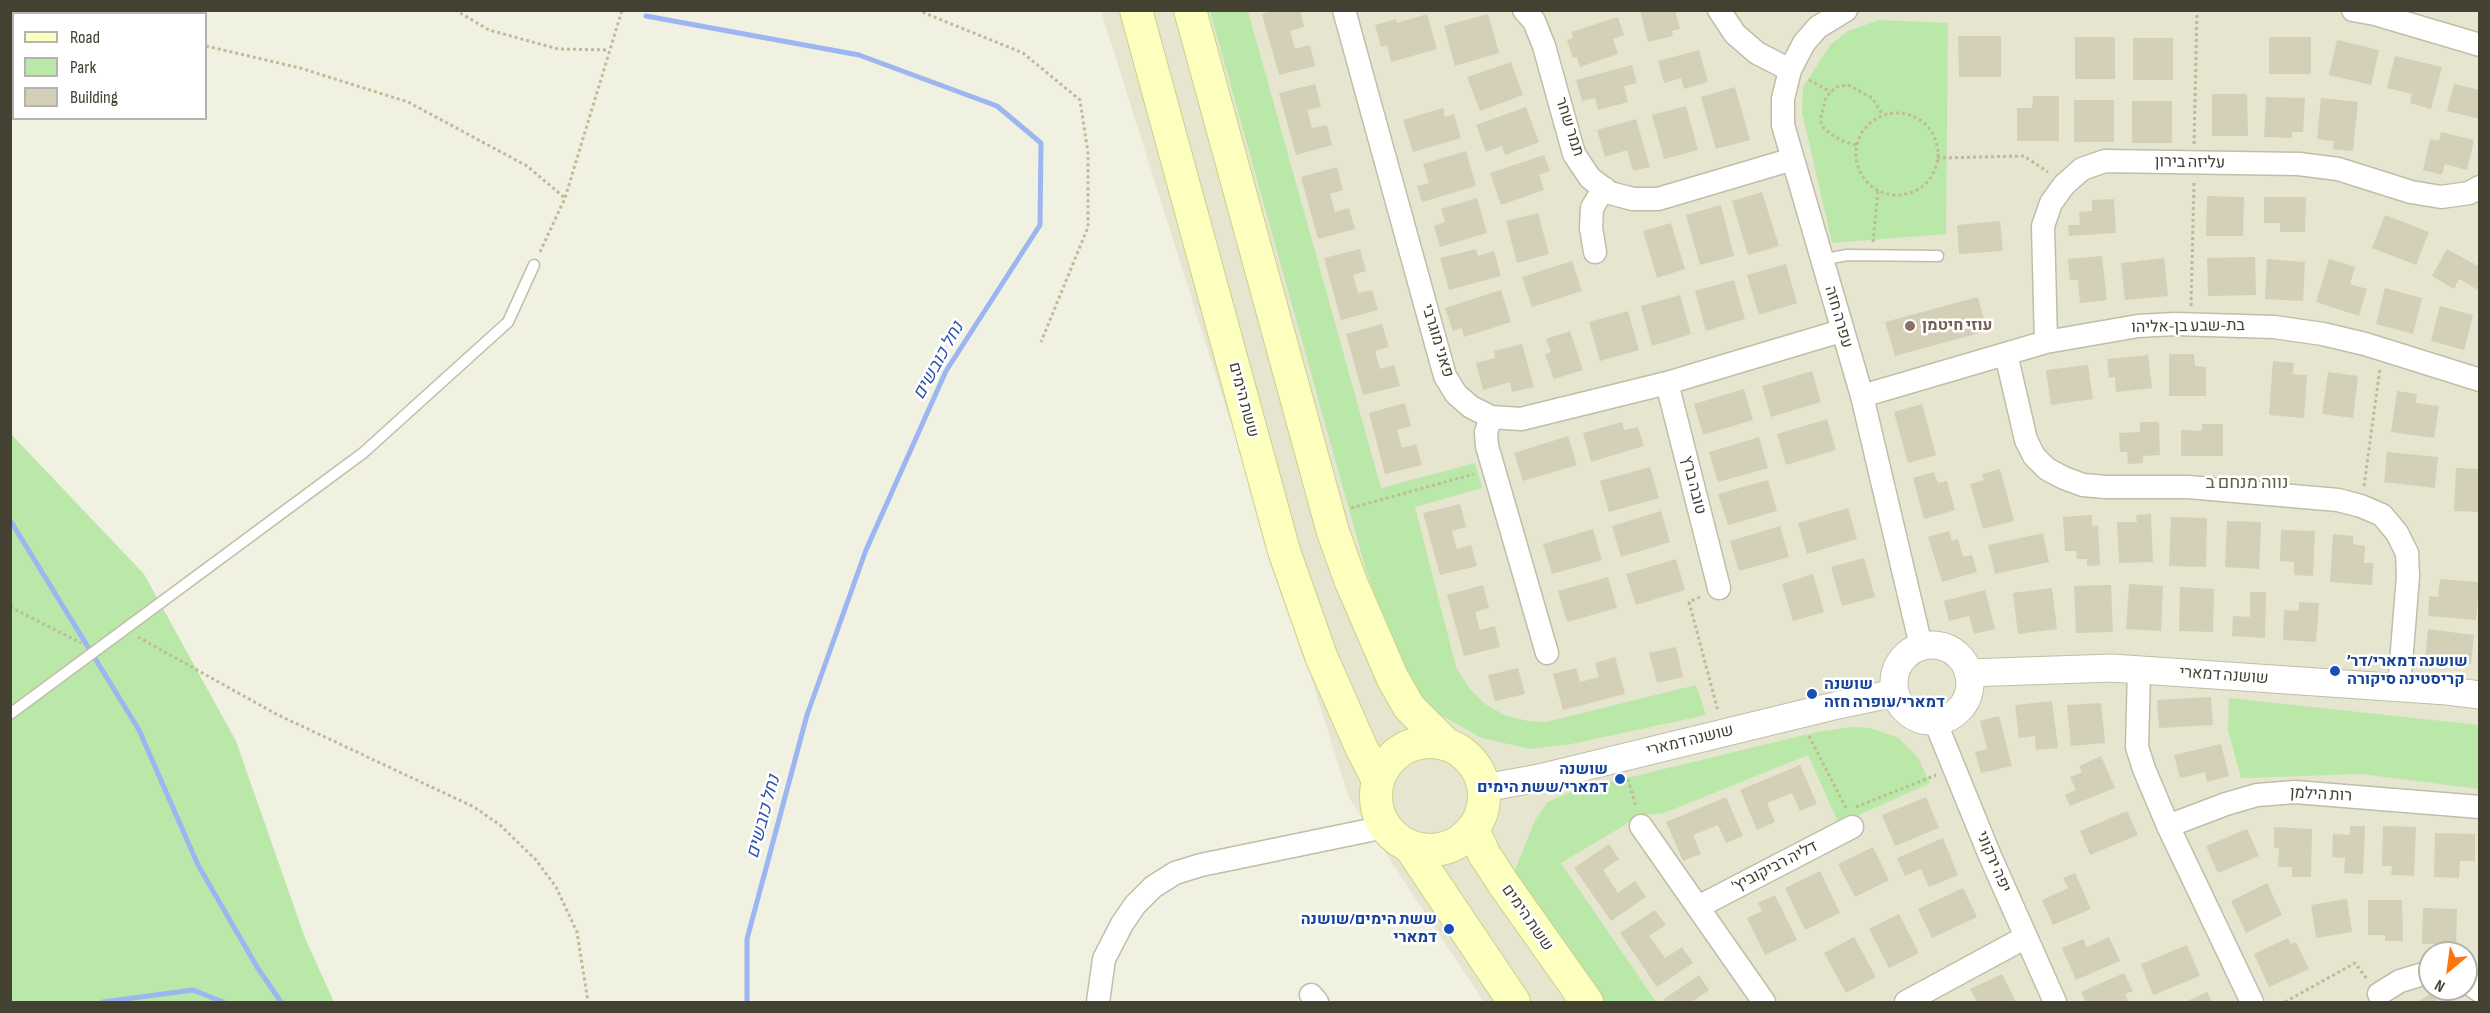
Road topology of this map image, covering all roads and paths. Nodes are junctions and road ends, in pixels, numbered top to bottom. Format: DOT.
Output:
graph roads {
  1 [pos="455,10"];
  2 [pos="622,10"];
  3 [pos="917,10"];
  4 [pos="1136,10"];
  5 [pos="1190,10"];
  6 [pos="1344,10"];
  7 [pos="1524,10"];
  8 [pos="1719,10"];
  9 [pos="1846,10"];
  10 [pos="2354,10"];
  11 [pos="2480,45"];
  12 [pos="207,46"];
  13 [pos="609,50"];
  14 [pos="1790,70"];
  15 [pos="1831,92"];
  16 [pos="1883,115"];
  17 [pos="1856,145"];
  18 [pos="1938,158"];
  19 [pos="1792,159"];
  20 [pos="2064,185"];
  21 [pos="2480,187"];
  22 [pos="1605,189"];
  23 [pos="1878,190"];
  24 [pos="565,198"];
  25 [pos="1595,252"];
  26 [pos="1872,255"];
  27 [pos="1938,256"];
  28 [pos="1821,260"];
  29 [pos="534,265"];
  30 [pos="1841,331"];
  31 [pos="1041,342"];
  32 [pos="2046,342"];
  33 [pos="2382,349"];
  34 [pos="2006,354"];
  35 [pos="2480,380"];
  36 [pos="1667,382"];
  37 [pos="1862,396"];
  38 [pos="1491,417"];
  39 [pos="1494,468"];
  40 [pos="2361,506"];
  41 [pos="1328,515"];
  42 [pos="1719,588"];
  43 [pos="10,606"];
  44 [pos="125,630"];
  45 [pos="1921,646"];
  46 [pos="96,651"];
  47 [pos="1547,652"];
  48 [pos="2139,670"];
  49 [pos="1968,673"];
  50 [pos="2399,688"];
  51 [pos="1895,693"];
  52 [pos="2480,696"];
  53 [pos="10,714"];
  54 [pos="1798,715"];
  55 [pos="1935,721"];
  56 [pos="1724,733"];
  57 [pos="1446,744"];
  58 [pos="1623,758"];
  59 [pos="1954,768"];
  60 [pos="1378,780"];
  61 [pos="1484,788"];
  62 [pos="2480,807"];
  63 [pos="1385,826"];
  64 [pos="1641,826"];
  65 [pos="2168,826"];
  66 [pos="1852,827"];
  67 [pos="1473,829"];
  68 [pos="1410,847"];
  69 [pos="1698,907"];
  70 [pos="2026,937"];
  71 [pos="2418,976"];
  72 [pos="2379,994"];
  73 [pos="588,1002"];
  74 [pos="1098,1002"];
  75 [pos="1514,1002"];
  76 [pos="1587,1002"];
  77 [pos="1764,1002"];
  78 [pos="1906,1002"];
  79 [pos="2055,1002"];
  80 [pos="2252,1002"];
  81 [pos="2285,1002"];
  1 -- 13 [label="path"];
  2 -- 13 [label="path"];
  3 -- 31 [label="path"];
  4 -- 60 [label="main road, ששת הימים"];
  5 -- 41 [label="main road"];
  6 -- 38 [label="street, פאני מוגרבי"];
  7 -- 22 [label="street, תמר שחר"];
  8 -- 14 [label="street"];
  9 -- 14 [label="street, עפרה חזה"];
  10 -- 11 [label="street"];
  12 -- 24 [label="path"];
  13 -- 24 [label="path"];
  14 -- 15 [label="path"];
  14 -- 19 [label="street, עפרה חזה"];
  15 -- 16 [label="path"];
  15 -- 17 [label="path"];
  16 -- 17 [label="path"];
  16 -- 18 [label="path"];
  17 -- 23 [label="path"];
  18 -- 20 [label="path"];
  18 -- 23 [label="path"];
  19 -- 22 [label="street, תמר שחר"];
  19 -- 28 [label="street, עפרה חזה"];
  20 -- 21 [label="street, עליזה בירון"];
  20 -- 32 [label="street, עליזה בירון"];
  22 -- 25 [label="street"];
  23 -- 26 [label="path"];
  24 -- 29 [label="path"];
  26 -- 27 [label="lane"];
  26 -- 28 [label="lane"];
  28 -- 30 [label="street, עפרה חזה"];
  29 -- 44 [label="lane"];
  30 -- 36 [label="street"];
  30 -- 37 [label="street, עפרה חזה"];
  32 -- 33 [label="street, בת-שבע בן-אליהו"];
  32 -- 34 [label="street, בת-שבע בן-אליהו"];
  33 -- 35 [label="street, בת-שבע בן-אליהו"];
  33 -- 40 [label="path"];
  34 -- 37 [label="street, בת-שבע בן-אליהו"];
  34 -- 40 [label="street"];
  36 -- 38 [label="street"];
  36 -- 42 [label="street, טובה ברץ"];
  37 -- 45 [label="street, עפרה חזה"];
  38 -- 39 [label="street"];
  39 -- 41 [label="path"];
  39 -- 47 [label="street"];
  40 -- 50 [label="street"];
  41 -- 57 [label="main road"];
  42 -- 56 [label="path"];
  43 -- 46 [label="path"];
  44 -- 46 [label="lane"];
  44 -- 73 [label="path"];
  45 -- 49 [label="street"];
  45 -- 51 [label="street"];
  46 -- 53 [label="lane"];
  48 -- 49 [label="street, שושנה דמארי"];
  48 -- 50 [label="street, שושנה דמארי"];
  48 -- 65 [label="street"];
  49 -- 55 [label="street"];
  50 -- 52 [label="street, שושנה דמארי"];
  51 -- 54 [label="street, שושנה דמארי"];
  51 -- 55 [label="street"];
  54 -- 56 [label="street, שושנה דמארי"];
  54 -- 59 [label="path"];
  55 -- 59 [label="street, יפה ירקוני"];
  56 -- 58 [label="street, שושנה דמארי"];
  57 -- 60 [label="main road"];
  57 -- 61 [label="main road"];
  58 -- 61 [label="street, שושנה דמארי"];
  58 -- 64 [label="path"];
  59 -- 70 [label="street, יפה ירקוני"];
  60 -- 63 [label="main road"];
  61 -- 67 [label="main road"];
  62 -- 65 [label="street, רות הילמן"];
  63 -- 68 [label="main road"];
  63 -- 74 [label="street"];
  64 -- 69 [label="street"];
  65 -- 80 [label="street"];
  66 -- 69 [label="street, 'דליה רביקוביץ"];
  67 -- 68 [label="main road"];
  67 -- 76 [label="main road, ששת הימים"];
  68 -- 75 [label="main road"];
  69 -- 77 [label="street"];
  70 -- 78 [label="street"];
  70 -- 79 [label="street, יפה ירקוני"];
  71 -- 72 [label="street"];
  72 -- 81 [label="path"];
}
